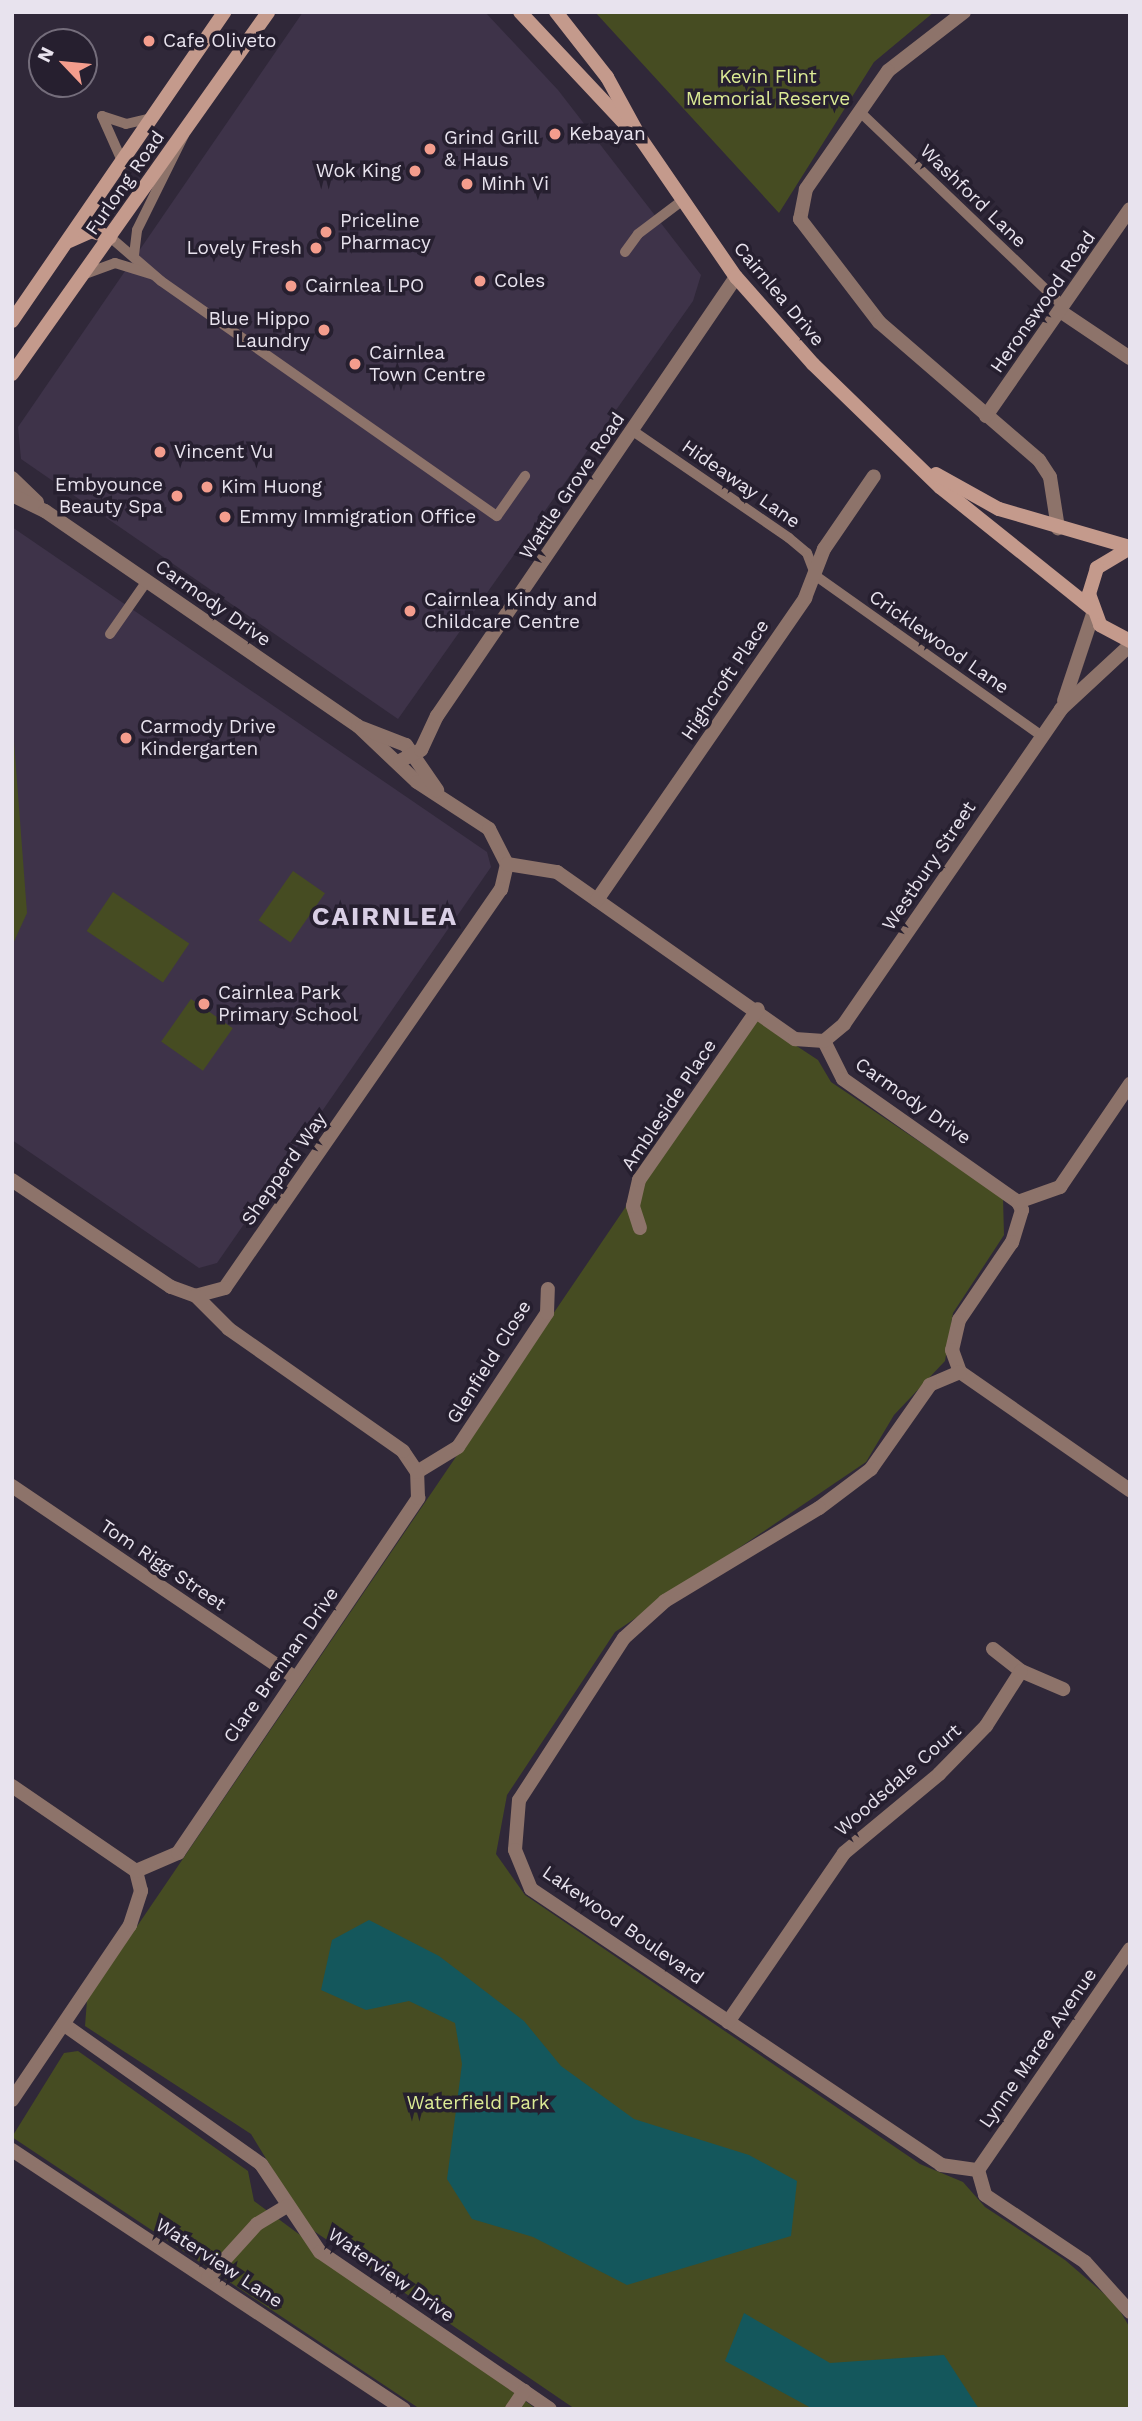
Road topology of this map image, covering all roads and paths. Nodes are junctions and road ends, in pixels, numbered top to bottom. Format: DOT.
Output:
graph roads {
  1 [pos="224,12"];
  2 [pos="268,12"];
  3 [pos="520,12"];
  4 [pos="556,12"];
  5 [pos="964,12"];
  6 [pos="859,111"];
  7 [pos="152,118"];
  8 [pos="186,129"];
  9 [pos="641,139"];
  10 [pos="122,161"];
  11 [pos="683,200"];
  12 [pos="1130,209"];
  13 [pos="110,237"];
  14 [pos="65,244"];
  15 [pos="625,252"];
  16 [pos="134,255"];
  17 [pos="85,274"];
  18 [pos="152,274"];
  19 [pos="736,277"];
  20 [pos="1061,308"];
  21 [pos="12,321"];
  22 [pos="1130,358"];
  23 [pos="12,374"];
  24 [pos="986,416"];
  25 [pos="633,431"];
  26 [pos="908,457"];
  27 [pos="525,476"];
  28 [pos="874,476"];
  29 [pos="12,478"];
  30 [pos="12,495"];
  31 [pos="45,511"];
  32 [pos="1058,528"];
  33 [pos="1130,547"];
  34 [pos="816,576"];
  35 [pos="147,581"];
  36 [pos="1092,611"];
  37 [pos="110,634"];
  38 [pos="1130,643"];
  39 [pos="1061,709"];
  40 [pos="358,726"];
  41 [pos="1042,736"];
  42 [pos="411,751"];
  43 [pos="400,761"];
  44 [pos="441,795"];
  45 [pos="507,864"];
  46 [pos="597,900"];
  47 [pos="758,1009"];
  48 [pos="824,1041"];
  49 [pos="1130,1084"];
  50 [pos="12,1180"];
  51 [pos="1018,1202"];
  52 [pos="640,1228"];
  53 [pos="548,1289"];
  54 [pos="196,1296"];
  55 [pos="960,1372"];
  56 [pos="418,1472"];
  57 [pos="12,1486"];
  58 [pos="1130,1490"];
  59 [pos="993,1649"];
  60 [pos="1021,1671"];
  61 [pos="293,1676"];
  62 [pos="1063,1689"];
  63 [pos="12,1786"];
  64 [pos="136,1871"];
  65 [pos="1130,1949"];
  66 [pos="728,2022"];
  67 [pos="66,2026"];
  68 [pos="12,2100"];
  69 [pos="12,2150"];
  70 [pos="978,2170"];
  71 [pos="287,2206"];
  72 [pos="208,2278"];
  73 [pos="1130,2312"];
  74 [pos="524,2391"];
  75 [pos="404,2409"];
  76 [pos="512,2409"];
  77 [pos="550,2409"];
  1 -- 7 [label="street, Furlong Road"];
  2 -- 8 [label="street, Furlong Road"];
  3 -- 9 [label="street, Cairnlea Drive"];
  4 -- 9 [label="street, Cairnlea Drive"];
  5 -- 6 [label="street"];
  6 -- 20 [label="lane, Washford Lane"];
  6 -- 24 [label="street"];
  7 -- 10 [label="street, Furlong Road"];
  7 -- 10 [label="lane"];
  8 -- 13 [label="street, Furlong Road"];
  8 -- 16 [label="lane"];
  9 -- 11 [label="street, Cairnlea Drive"];
  10 -- 14 [label="street, Furlong Road"];
  11 -- 15 [label="lane"];
  11 -- 19 [label="street, Cairnlea Drive"];
  12 -- 20 [label="street, Heronswood Road"];
  13 -- 14 [label="street"];
  13 -- 16 [label="lane"];
  13 -- 17 [label="street, Furlong Road"];
  14 -- 21 [label="street, Furlong Road"];
  16 -- 18 [label="lane"];
  17 -- 18 [label="lane"];
  17 -- 23 [label="street, Furlong Road"];
  18 -- 27 [label="lane"];
  19 -- 25 [label="street, Wattle Grove Road"];
  19 -- 26 [label="street, Cairnlea Drive"];
  20 -- 22 [label="street"];
  20 -- 24 [label="street, Heronswood Road"];
  24 -- 32 [label="street"];
  25 -- 34 [label="lane, Hideaway Lane"];
  25 -- 42 [label="street, Wattle Grove Road"];
  26 -- 32 [label="street, Cairnlea Drive"];
  26 -- 36 [label="street, Cairnlea Drive"];
  28 -- 34 [label="street, Highcroft Place"];
  29 -- 31 [label="street, Carmody Drive"];
  30 -- 31 [label="street, Carmody Drive"];
  31 -- 35 [label="street, Carmody Drive"];
  32 -- 33 [label="street, Cairnlea Drive"];
  33 -- 36 [label="street"];
  34 -- 41 [label="lane, Cricklewood Lane"];
  34 -- 46 [label="street, Highcroft Place"];
  35 -- 37 [label="lane"];
  35 -- 40 [label="street, Carmody Drive"];
  36 -- 38 [label="street, Cairnlea Drive"];
  36 -- 39 [label="street, Westbury Street"];
  38 -- 39 [label="street, Westbury Street"];
  39 -- 41 [label="street, Westbury Street"];
  40 -- 42 [label="street, Carmody Drive"];
  40 -- 43 [label="street, Carmody Drive"];
  41 -- 48 [label="street, Westbury Street"];
  42 -- 43 [label="street, Wattle Grove Road"];
  42 -- 44 [label="street, Carmody Drive"];
  43 -- 44 [label="street, Carmody Drive"];
  44 -- 45 [label="street, Carmody Drive"];
  45 -- 46 [label="street"];
  45 -- 54 [label="street, Shepperd Way"];
  46 -- 47 [label="street"];
  47 -- 48 [label="street"];
  47 -- 52 [label="street, Ambleside Place"];
  48 -- 51 [label="street, Carmody Drive"];
  49 -- 51 [label="street"];
  50 -- 54 [label="street"];
  51 -- 55 [label="street"];
  53 -- 56 [label="street, Glenfield Close"];
  54 -- 56 [label="street"];
  55 -- 58 [label="street"];
  55 -- 66 [label="street, Lakewood Boulevard"];
  56 -- 61 [label="street, Clare Brennan Drive"];
  57 -- 61 [label="street, Tom Rigg Street"];
  59 -- 60 [label="street"];
  60 -- 62 [label="street"];
  60 -- 66 [label="street, Woodsdale Court"];
  61 -- 64 [label="street, Clare Brennan Drive"];
  63 -- 64 [label="street"];
  64 -- 67 [label="street"];
  65 -- 70 [label="street, Lynne Maree Avenue"];
  66 -- 70 [label="street, Lakewood Boulevard"];
  67 -- 68 [label="street"];
  67 -- 71 [label="street, Waterview Drive"];
  69 -- 72 [label="street, Waterview Lane"];
  70 -- 73 [label="street"];
  71 -- 72 [label="street"];
  71 -- 74 [label="street, Waterview Drive"];
  72 -- 75 [label="street, Waterview Lane"];
  74 -- 76 [label="street"];
  74 -- 77 [label="street, Waterview Drive"];
}
